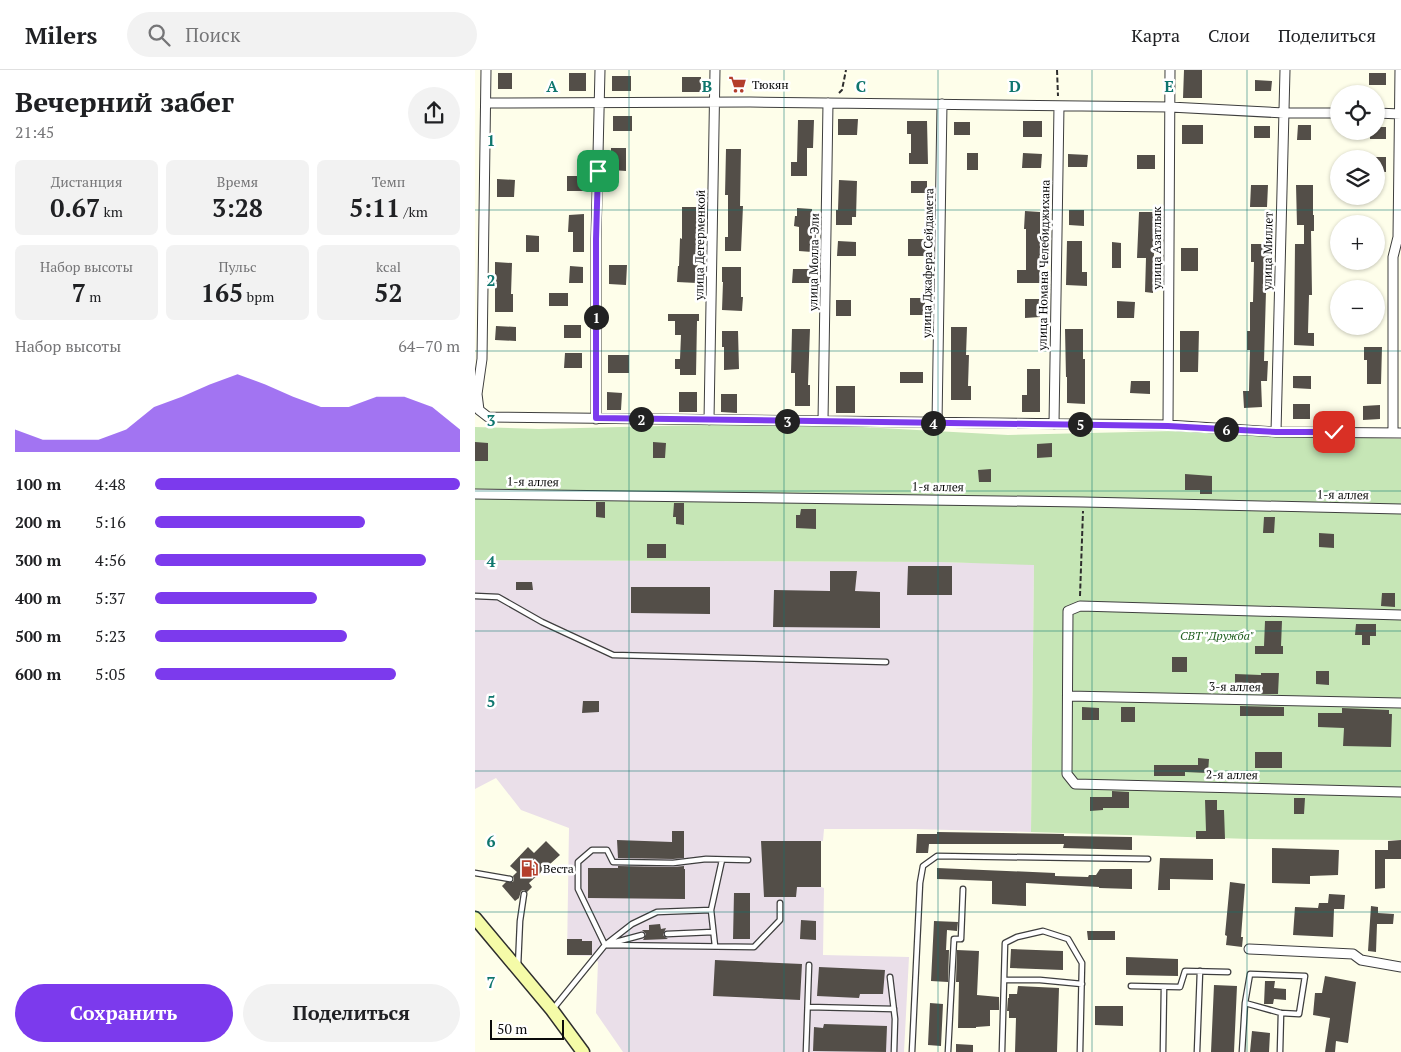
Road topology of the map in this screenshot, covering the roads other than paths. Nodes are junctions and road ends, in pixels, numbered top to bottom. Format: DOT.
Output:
graph roads {
  1 [pos="486,70"];
  2 [pos="601,70"];
  3 [pos="715,70"];
  4 [pos="1170,70"];
  5 [pos="1285,70"];
  6 [pos="1400,70"];
  7 [pos="600,102"];
  8 [pos="715,102"];
  9 [pos="486,103"];
  10 [pos="828,103"];
  11 [pos="942,104"];
  12 [pos="1059,106"];
  13 [pos="1170,107"];
  14 [pos="1284,113"];
  15 [pos="1330,113"];
  16 [pos="1385,114"];
  17 [pos="1400,114"];
  18 [pos="596,418"];
  19 [pos="709,420"];
  20 [pos="823,421"];
  21 [pos="937,423"];
  22 [pos="1054,424"];
  23 [pos="1168,426"];
  24 [pos="1276,432"];
  25 [pos="1397,433"];
  26 [pos="475,494"];
  27 [pos="1401,509"];
  28 [pos="475,596"];
  29 [pos="1401,615"];
  30 [pos="886,662"];
  31 [pos="1068,696"];
  32 [pos="1401,703"];
  33 [pos="1401,792"];
  34 [pos="1148,859"];
  35 [pos="722,860"];
  36 [pos="748,860"];
  37 [pos="475,873"];
  38 [pos="510,879"];
  39 [pos="963,889"];
  40 [pos="524,894"];
  41 [pos="780,903"];
  42 [pos="711,910"];
  43 [pos="475,918"];
  44 [pos="713,932"];
  45 [pos="667,934"];
  46 [pos="642,935"];
  47 [pos="605,944"];
  48 [pos="715,946"];
  49 [pos="1249,949"];
  50 [pos="809,965"];
  51 [pos="1401,967"];
  52 [pos="517,970"];
  53 [pos="1200,972"];
  54 [pos="1228,972"];
  55 [pos="890,977"];
  56 [pos="1004,980"];
  57 [pos="1082,984"];
  58 [pos="1131,986"];
  59 [pos="1164,987"];
  60 [pos="1245,1003"];
  61 [pos="809,1007"];
  62 [pos="894,1009"];
  63 [pos="552,1010"];
  64 [pos="1281,1013"];
  65 [pos="583,1052"];
  66 [pos="806,1052"];
  67 [pos="894,1052"];
  68 [pos="912,1052"];
  69 [pos="949,1052"];
  70 [pos="1002,1052"];
  71 [pos="1080,1052"];
  72 [pos="1163,1052"];
  73 [pos="1197,1052"];
  74 [pos="1242,1052"];
  75 [pos="1280,1052"];
  1 -- 9 [label="street"];
  2 -- 7 [label="street"];
  3 -- 8 [label="street, улица Дегерменкой"];
  4 -- 13 [label="street, улица Азатлык"];
  5 -- 14 [label="street, улица Миллет"];
  6 -- 17 [label="street"];
  7 -- 8 [label="street"];
  7 -- 9 [label="street"];
  7 -- 18 [label="street"];
  8 -- 10 [label="street"];
  8 -- 19 [label="street, улица Дегерменкой"];
  9 -- 18 [label="street"];
  10 -- 11 [label="street"];
  10 -- 20 [label="street, улица Молла-Эли"];
  11 -- 12 [label="street"];
  11 -- 21 [label="street, улица Джафера Сейдамета"];
  12 -- 13 [label="street"];
  12 -- 22 [label="street, улица Номана Челебиджихана"];
  13 -- 14 [label="street"];
  13 -- 23 [label="street, улица Азатлык"];
  14 -- 15 [label="street"];
  14 -- 24 [label="street, улица Миллет"];
  16 -- 17 [label="street"];
  17 -- 25 [label="street"];
  18 -- 19 [label="street"];
  19 -- 20 [label="street"];
  20 -- 21 [label="street"];
  21 -- 22 [label="street"];
  22 -- 23 [label="street"];
  23 -- 24 [label="street"];
  24 -- 25 [label="street"];
  26 -- 27 [label="street, 1-я аллея"];
  28 -- 30 [label="lane"];
  29 -- 31 [label="street"];
  31 -- 32 [label="street, 3-я аллея"];
  31 -- 33 [label="street, 2-я аллея"];
  34 -- 68 [label="lane"];
  35 -- 36 [label="lane"];
  35 -- 42 [label="lane"];
  35 -- 47 [label="lane"];
  37 -- 38 [label="lane"];
  39 -- 69 [label="lane"];
  40 -- 52 [label="lane"];
  41 -- 48 [label="lane"];
  42 -- 44 [label="lane"];
  42 -- 47 [label="lane"];
  43 -- 52 [label="main road"];
  44 -- 45 [label="lane"];
  44 -- 48 [label="lane"];
  46 -- 47 [label="lane"];
  47 -- 48 [label="lane"];
  47 -- 63 [label="lane"];
  49 -- 51 [label="street"];
  50 -- 61 [label="lane"];
  52 -- 63 [label="main road"];
  53 -- 54 [label="lane"];
  53 -- 59 [label="lane"];
  53 -- 73 [label="lane"];
  55 -- 62 [label="lane"];
  56 -- 57 [label="lane"];
  56 -- 57 [label="lane"];
  56 -- 70 [label="lane"];
  57 -- 71 [label="lane"];
  58 -- 59 [label="lane"];
  59 -- 72 [label="lane"];
  60 -- 64 [label="lane"];
  60 -- 64 [label="lane"];
  60 -- 74 [label="lane"];
  61 -- 62 [label="lane"];
  61 -- 66 [label="lane"];
  62 -- 67 [label="lane"];
  63 -- 65 [label="main road"];
  64 -- 75 [label="lane"];
}
